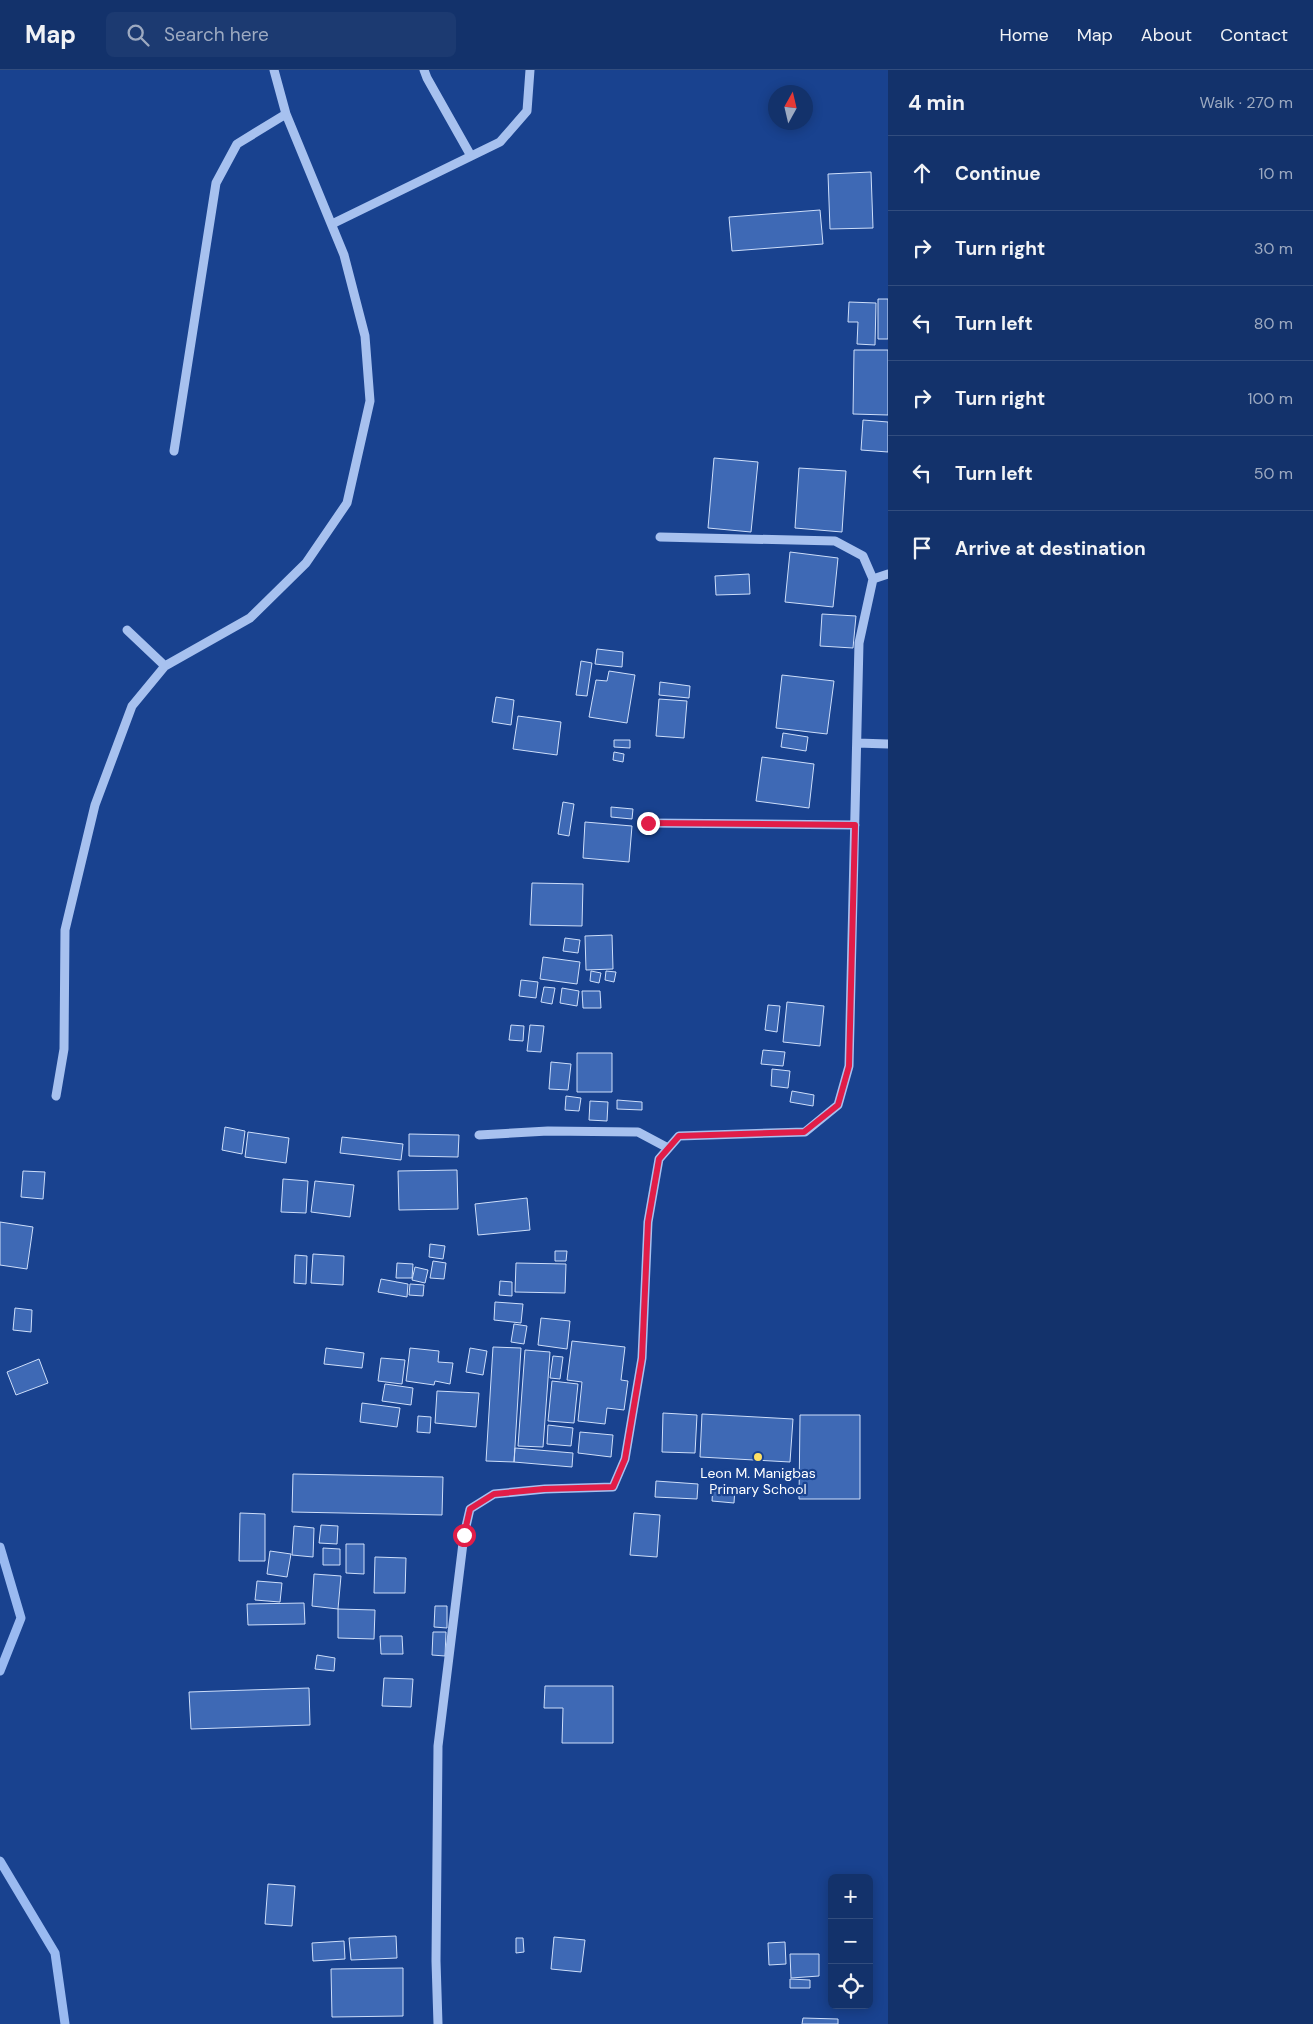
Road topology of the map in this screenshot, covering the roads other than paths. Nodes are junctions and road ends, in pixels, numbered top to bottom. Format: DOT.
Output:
graph roads {
  1 [pos="274,70"];
  2 [pos="424,70"];
  3 [pos="530,70"];
  4 [pos="286,114"];
  5 [pos="471,156"];
  6 [pos="332,224"];
  7 [pos="174,450"];
  8 [pos="660,538"];
  9 [pos="888,574"];
  10 [pos="873,579"];
  11 [pos="127,630"];
  12 [pos="165,666"];
  13 [pos="857,743"];
  14 [pos="888,744"];
  15 [pos="648,823"];
  16 [pos="855,825"];
  17 [pos="56,1096"];
  18 [pos="478,1135"];
  19 [pos="668,1148"];
  20 [pos="438,2024"];
  1 -- 4 [label="street"];
  2 -- 5 [label="street"];
  3 -- 5 [label="street"];
  4 -- 6 [label="street"];
  4 -- 7 [label="street"];
  5 -- 6 [label="street"];
  6 -- 12 [label="street"];
  8 -- 10 [label="street"];
  9 -- 10 [label="street"];
  10 -- 13 [label="street"];
  11 -- 12 [label="street"];
  12 -- 17 [label="street"];
  13 -- 14 [label="street"];
  13 -- 16 [label="street"];
  15 -- 16 [label="street"];
  16 -- 19 [label="street"];
  18 -- 19 [label="street"];
  19 -- 20 [label="street"];
}
